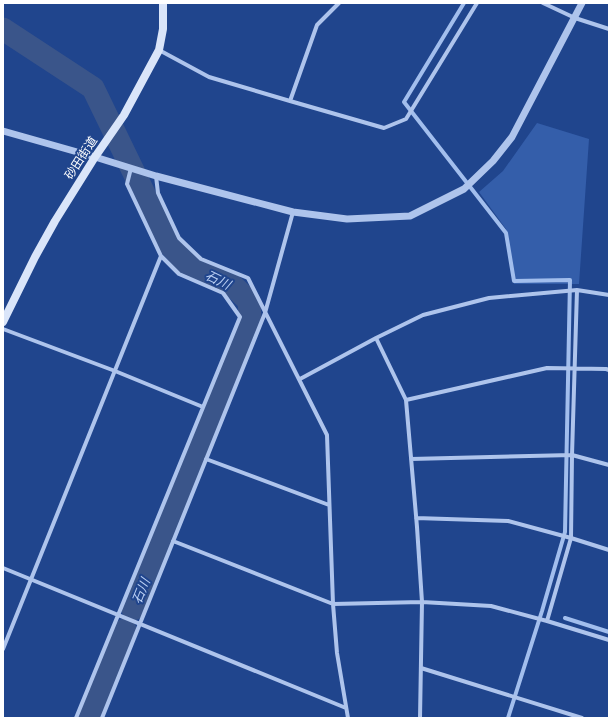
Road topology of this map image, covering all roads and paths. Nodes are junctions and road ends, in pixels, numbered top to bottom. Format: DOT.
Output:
graph roads {
  1 [pos="339,3"];
  2 [pos="477,3"];
  3 [pos="544,3"];
  4 [pos="582,3"];
  5 [pos="162,4"];
  6 [pos="574,18"];
  7 [pos="608,27"];
  8 [pos="158,50"];
  9 [pos="290,101"];
  10 [pos="3,131"];
  11 [pos="96,157"];
  12 [pos="131,168"];
  13 [pos="156,176"];
  14 [pos="293,212"];
  15 [pos="161,256"];
  16 [pos="577,290"];
  17 [pos="609,295"];
  18 [pos="265,313"];
  19 [pos="3,322"];
  20 [pos="3,329"];
  21 [pos="376,338"];
  22 [pos="575,368"];
  23 [pos="609,370"];
  24 [pos="115,371"];
  25 [pos="300,379"];
  26 [pos="406,400"];
  27 [pos="203,407"];
  28 [pos="572,455"];
  29 [pos="206,459"];
  30 [pos="411,459"];
  31 [pos="609,465"];
  32 [pos="330,505"];
  33 [pos="416,518"];
  34 [pos="571,538"];
  35 [pos="173,541"];
  36 [pos="609,550"];
  37 [pos="3,568"];
  38 [pos="31,580"];
  39 [pos="422,602"];
  40 [pos="332,604"];
  41 [pos="118,615"];
  42 [pos="547,621"];
  43 [pos="139,624"];
  44 [pos="609,640"];
  45 [pos="3,649"];
  46 [pos="420,668"];
  47 [pos="346,708"];
  48 [pos="76,718"];
  49 [pos="102,718"];
  50 [pos="348,718"];
  51 [pos="420,718"];
  52 [pos="582,718"];
  1 -- 9 [label="street"];
  2 -- 9 [label="street"];
  3 -- 6 [label="street"];
  4 -- 6 [label="street"];
  5 -- 8 [label="main road, 砂田街道"];
  6 -- 7 [label="street"];
  6 -- 14 [label="street"];
  8 -- 9 [label="street"];
  8 -- 11 [label="main road, 砂田街道"];
  10 -- 11 [label="street"];
  11 -- 12 [label="street"];
  11 -- 19 [label="main road, 砂田街道"];
  12 -- 13 [label="street"];
  12 -- 15 [label="street"];
  13 -- 14 [label="street"];
  13 -- 18 [label="street"];
  14 -- 18 [label="street"];
  15 -- 24 [label="street"];
  15 -- 27 [label="street"];
  16 -- 17 [label="street"];
  16 -- 21 [label="street"];
  16 -- 22 [label="street"];
  18 -- 25 [label="street"];
  18 -- 29 [label="street"];
  20 -- 24 [label="street"];
  21 -- 25 [label="street"];
  21 -- 26 [label="street"];
  22 -- 23 [label="street"];
  22 -- 26 [label="street"];
  22 -- 28 [label="street"];
  24 -- 27 [label="street"];
  24 -- 38 [label="street"];
  25 -- 32 [label="street"];
  26 -- 30 [label="street"];
  27 -- 41 [label="street"];
  28 -- 30 [label="street"];
  28 -- 31 [label="street"];
  28 -- 34 [label="street"];
  29 -- 32 [label="street"];
  29 -- 35 [label="street"];
  30 -- 33 [label="street"];
  32 -- 40 [label="street"];
  33 -- 34 [label="street"];
  33 -- 39 [label="street"];
  34 -- 36 [label="street"];
  34 -- 42 [label="street"];
  35 -- 40 [label="street"];
  35 -- 43 [label="street"];
  37 -- 38 [label="street"];
  38 -- 41 [label="street"];
  38 -- 45 [label="street"];
  39 -- 40 [label="street"];
  39 -- 42 [label="street"];
  39 -- 46 [label="street"];
  40 -- 47 [label="street"];
  41 -- 43 [label="street"];
  41 -- 48 [label="street"];
  42 -- 44 [label="street"];
  43 -- 47 [label="street"];
  43 -- 49 [label="street"];
  46 -- 51 [label="street"];
  46 -- 52 [label="street"];
  47 -- 50 [label="street"];
}
